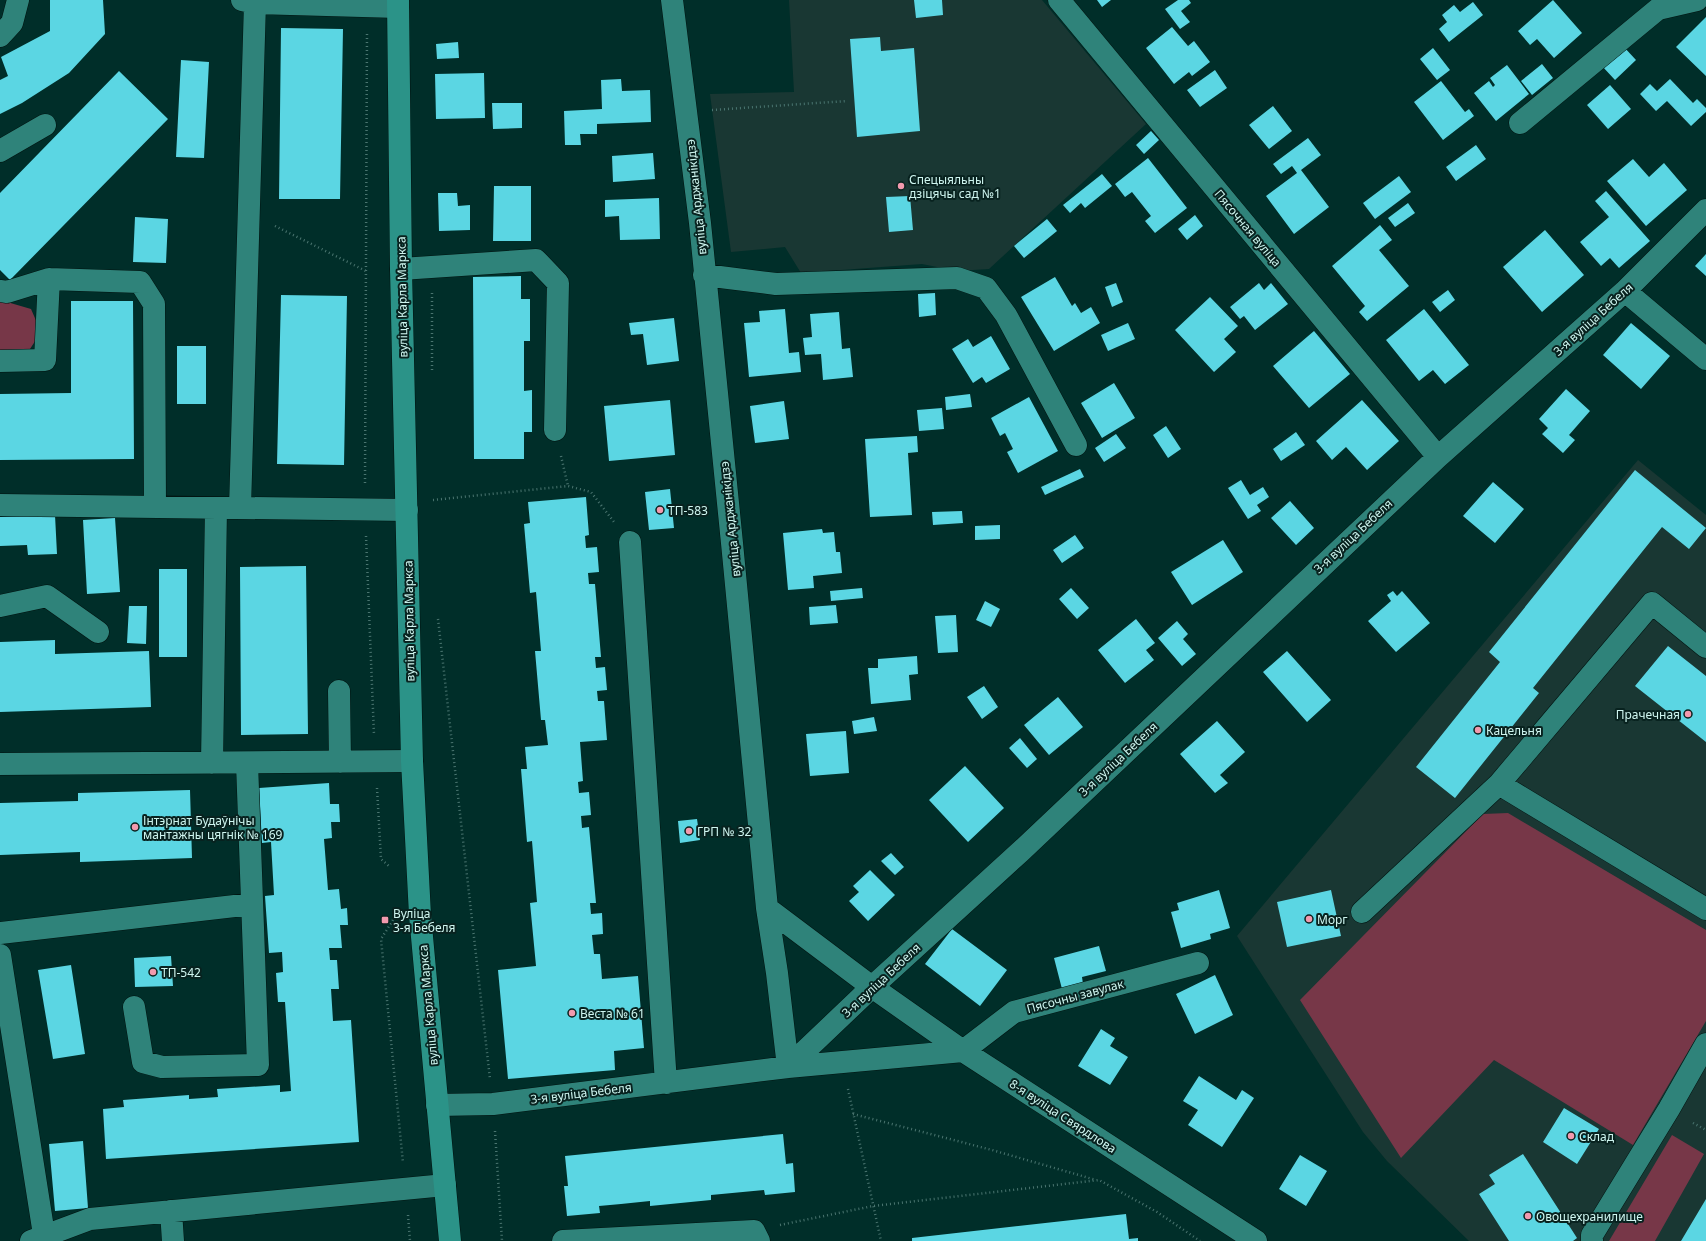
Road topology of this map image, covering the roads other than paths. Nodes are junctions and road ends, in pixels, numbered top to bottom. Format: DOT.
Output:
graph roads {
  1 [pos="18,0"];
  2 [pos="672,0"];
  3 [pos="1059,0"];
  4 [pos="1697,0"];
  5 [pos="249,2"];
  6 [pos="398,3"];
  7 [pos="0,36"];
  8 [pos="1520,123"];
  9 [pos="45,125"];
  10 [pos="0,150"];
  11 [pos="1706,210"];
  12 [pos="401,269"];
  13 [pos="704,275"];
  14 [pos="49,279"];
  15 [pos="0,291"];
  16 [pos="1625,291"];
  17 [pos="1706,359"];
  18 [pos="0,361"];
  19 [pos="555,430"];
  20 [pos="1076,445"];
  21 [pos="1438,457"];
  22 [pos="0,505"];
  23 [pos="156,507"];
  24 [pos="216,508"];
  25 [pos="240,508"];
  26 [pos="407,510"];
  27 [pos="630,542"];
  28 [pos="0,606"];
  29 [pos="98,632"];
  30 [pos="1706,647"];
  31 [pos="339,691"];
  32 [pos="412,761"];
  33 [pos="340,762"];
  34 [pos="212,763"];
  35 [pos="246,763"];
  36 [pos="0,764"];
  37 [pos="1499,784"];
  38 [pos="252,904"];
  39 [pos="767,908"];
  40 [pos="1706,909"];
  41 [pos="1362,912"];
  42 [pos="0,933"];
  43 [pos="0,955"];
  44 [pos="1198,963"];
  45 [pos="872,987"];
  46 [pos="134,1007"];
  47 [pos="1706,1044"];
  48 [pos="963,1051"];
  49 [pos="788,1067"];
  50 [pos="666,1083"];
  51 [pos="437,1105"];
  52 [pos="444,1185"];
  53 [pos="170,1211"];
  54 [pos="757,1236"];
  55 [pos="1243,1238"];
  56 [pos="40,1239"];
  57 [pos="585,1240"];
  58 [pos="173,1241"];
  59 [pos="450,1241"];
  60 [pos="563,1241"];
  61 [pos="1592,1241"];
  1 -- 7 [label="street"];
  2 -- 13 [label="street, вуліца Арджанікідзэ"];
  3 -- 21 [label="street, Пясочная вуліца"];
  4 -- 8 [label="street"];
  5 -- 6 [label="street"];
  5 -- 25 [label="street"];
  6 -- 12 [label="main road, вуліца Карла Маркса"];
  9 -- 10 [label="street"];
  11 -- 16 [label="street, 3-я вуліца Бебеля"];
  12 -- 19 [label="street"];
  12 -- 26 [label="main road, вуліца Карла Маркса"];
  13 -- 20 [label="street"];
  13 -- 39 [label="street, вуліца Арджанікідзэ"];
  14 -- 15 [label="street"];
  14 -- 18 [label="street"];
  14 -- 23 [label="street"];
  16 -- 17 [label="street"];
  16 -- 21 [label="street, 3-я вуліца Бебеля"];
  21 -- 45 [label="street, 3-я вуліца Бебеля"];
  22 -- 23 [label="street"];
  23 -- 24 [label="street"];
  24 -- 25 [label="street"];
  24 -- 34 [label="street"];
  25 -- 26 [label="street"];
  26 -- 32 [label="main road, вуліца Карла Маркса"];
  27 -- 50 [label="street"];
  28 -- 29 [label="street"];
  30 -- 37 [label="street"];
  31 -- 33 [label="street"];
  32 -- 33 [label="street"];
  32 -- 51 [label="main road, вуліца Карла Маркса"];
  33 -- 35 [label="street"];
  34 -- 35 [label="street"];
  34 -- 36 [label="street"];
  35 -- 38 [label="street"];
  37 -- 40 [label="street"];
  37 -- 41 [label="street"];
  38 -- 42 [label="street"];
  38 -- 46 [label="street"];
  39 -- 45 [label="street"];
  39 -- 49 [label="street, вуліца Арджанікідзэ"];
  43 -- 56 [label="street"];
  44 -- 48 [label="street, Пясочны завулак"];
  45 -- 48 [label="street, 8-я вуліца Свярдлова"];
  45 -- 49 [label="street, 3-я вуліца Бебеля"];
  47 -- 61 [label="street"];
  48 -- 49 [label="street"];
  48 -- 55 [label="street, 8-я вуліца Свярдлова"];
  49 -- 50 [label="street, 3-я вуліца Бебеля"];
  50 -- 51 [label="street, 3-я вуліца Бебеля"];
  51 -- 52 [label="main road, вуліца Карла Маркса"];
  52 -- 53 [label="street"];
  52 -- 59 [label="main road, вуліца Карла Маркса"];
  53 -- 56 [label="street"];
  53 -- 58 [label="street"];
  54 -- 57 [label="street"];
  57 -- 60 [label="street"];
}
